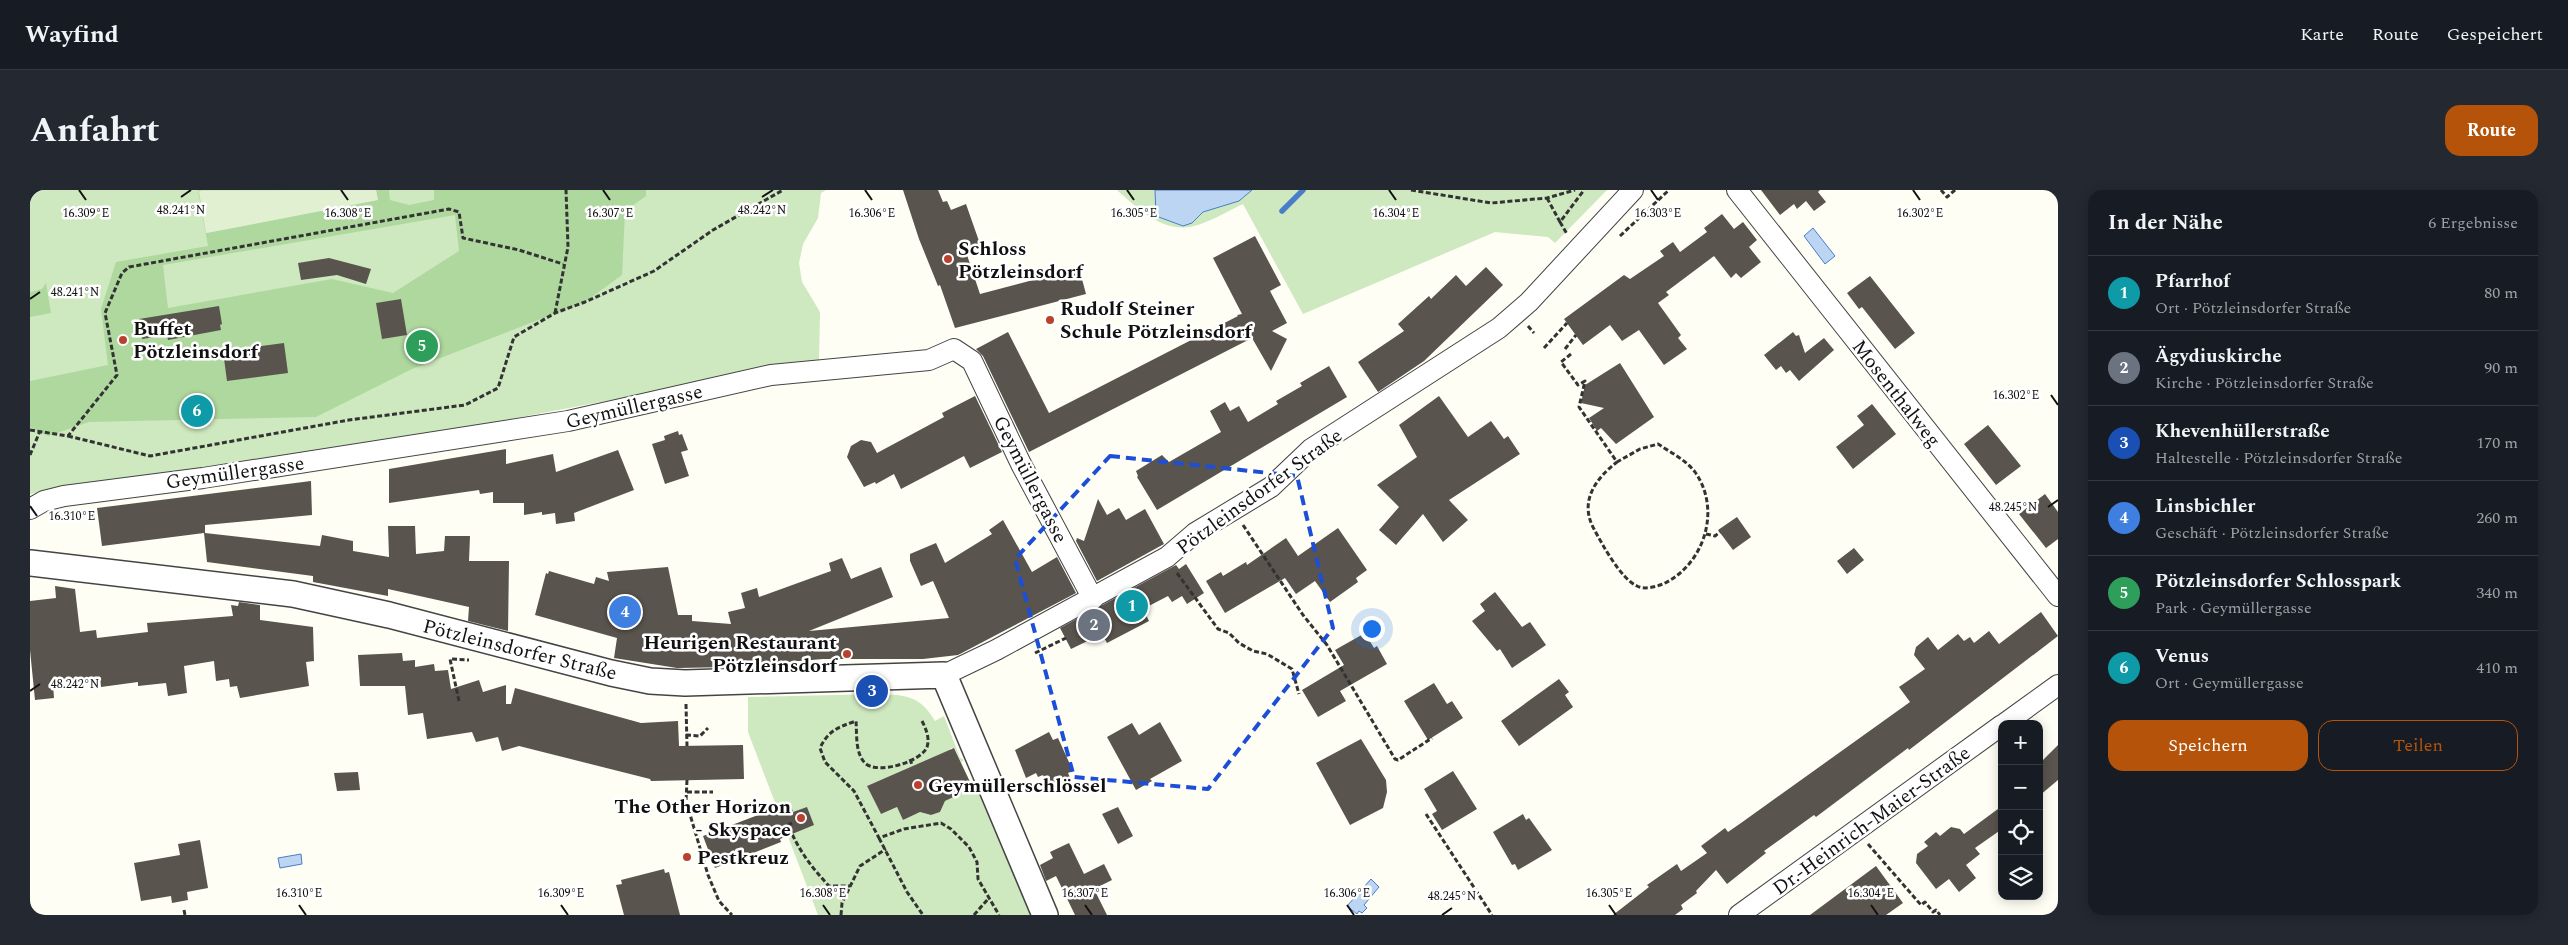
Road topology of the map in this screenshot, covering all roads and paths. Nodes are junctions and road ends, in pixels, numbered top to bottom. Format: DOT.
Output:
graph roads {
  1 [pos="566,190"];
  2 [pos="783,190"];
  3 [pos="1411,190"];
  4 [pos="1575,190"];
  5 [pos="1584,190"];
  6 [pos="1633,190"];
  7 [pos="1736,190"];
  8 [pos="1941,190"];
  9 [pos="1955,190"];
  10 [pos="1547,198"];
  11 [pos="1560,222"];
  12 [pos="1566,232"];
  13 [pos="563,264"];
  14 [pos="555,313"];
  15 [pos="1567,323"];
  16 [pos="1528,326"];
  17 [pos="1534,333"];
  18 [pos="1576,335"];
  19 [pos="1544,348"];
  20 [pos="1565,349"];
  21 [pos="1571,354"];
  22 [pos="30,430"];
  23 [pos="40,431"];
  24 [pos="68,436"];
  25 [pos="30,455"];
  26 [pos="1617,462"];
  27 [pos="30,509"];
  28 [pos="1241,523"];
  29 [pos="1720,532"];
  30 [pos="1706,534"];
  31 [pos="30,563"];
  32 [pos="1173,566"];
  33 [pos="2058,596"];
  34 [pos="1093,599"];
  35 [pos="450,659"];
  36 [pos="944,675"];
  37 [pos="685,683"];
  38 [pos="2058,685"];
  39 [pos="1299,694"];
  40 [pos="459,701"];
  41 [pos="2010,720"];
  42 [pos="922,721"];
  43 [pos="708,728"];
  44 [pos="1998,729"];
  45 [pos="686,735"];
  46 [pos="1432,738"];
  47 [pos="687,746"];
  48 [pos="910,759"];
  49 [pos="912,765"];
  50 [pos="687,780"];
  51 [pos="687,792"];
  52 [pos="713,792"];
  53 [pos="1426,814"];
  54 [pos="792,823"];
  55 [pos="879,838"];
  56 [pos="1867,844"];
  57 [pos="886,849"];
  58 [pos="850,886"];
  59 [pos="988,900"];
  60 [pos="184,910"];
  61 [pos="185,915"];
  62 [pos="732,915"];
  63 [pos="841,915"];
  64 [pos="923,915"];
  65 [pos="974,915"];
  66 [pos="999,915"];
  67 [pos="1045,915"];
  68 [pos="1492,915"];
  69 [pos="1740,915"];
  70 [pos="1940,915"];
  1 -- 13 [label="path"];
  2 -- 14 [label="path"];
  3 -- 10 [label="path"];
  4 -- 10 [label="path"];
  5 -- 11 [label="path"];
  6 -- 34 [label="street, Pötzleinsdorfer Straße"];
  7 -- 33 [label="street, Mosenthalweg"];
  8 -- 9 [label="path"];
  10 -- 11 [label="path"];
  11 -- 12 [label="path"];
  13 -- 14 [label="path"];
  13 -- 24 [label="path"];
  14 -- 24 [label="path"];
  15 -- 19 [label="path"];
  16 -- 17 [label="path"];
  18 -- 20 [label="path"];
  21 -- 26 [label="path"];
  22 -- 23 [label="path"];
  23 -- 24 [label="path"];
  23 -- 25 [label="path"];
  26 -- 30 [label="path"];
  26 -- 30 [label="path"];
  27 -- 34 [label="street, Geymüllergasse"];
  28 -- 46 [label="path"];
  29 -- 30 [label="path"];
  31 -- 37 [label="street, Pötzleinsdorfer Straße"];
  32 -- 39 [label="path"];
  34 -- 36 [label="street, Pötzleinsdorfer Straße"];
  35 -- 40 [label="path"];
  36 -- 37 [label="street, Pötzleinsdorfer Straße"];
  36 -- 67 [label="street"];
  37 -- 45 [label="path"];
  38 -- 41 [label="street, Dr.-Heinrich-Maier-Straße"];
  42 -- 48 [label="path"];
  43 -- 45 [label="path"];
  44 -- 69 [label="street, Dr.-Heinrich-Maier-Straße"];
  45 -- 47 [label="path"];
  48 -- 49 [label="path"];
  48 -- 55 [label="path"];
  50 -- 51 [label="path"];
  51 -- 52 [label="path"];
  51 -- 62 [label="path"];
  53 -- 68 [label="path"];
  54 -- 58 [label="path"];
  55 -- 57 [label="path"];
  55 -- 59 [label="path"];
  56 -- 70 [label="path"];
  57 -- 58 [label="path"];
  57 -- 64 [label="path"];
  58 -- 63 [label="path"];
  59 -- 65 [label="path"];
  59 -- 66 [label="path"];
  60 -- 61 [label="path"];
}
